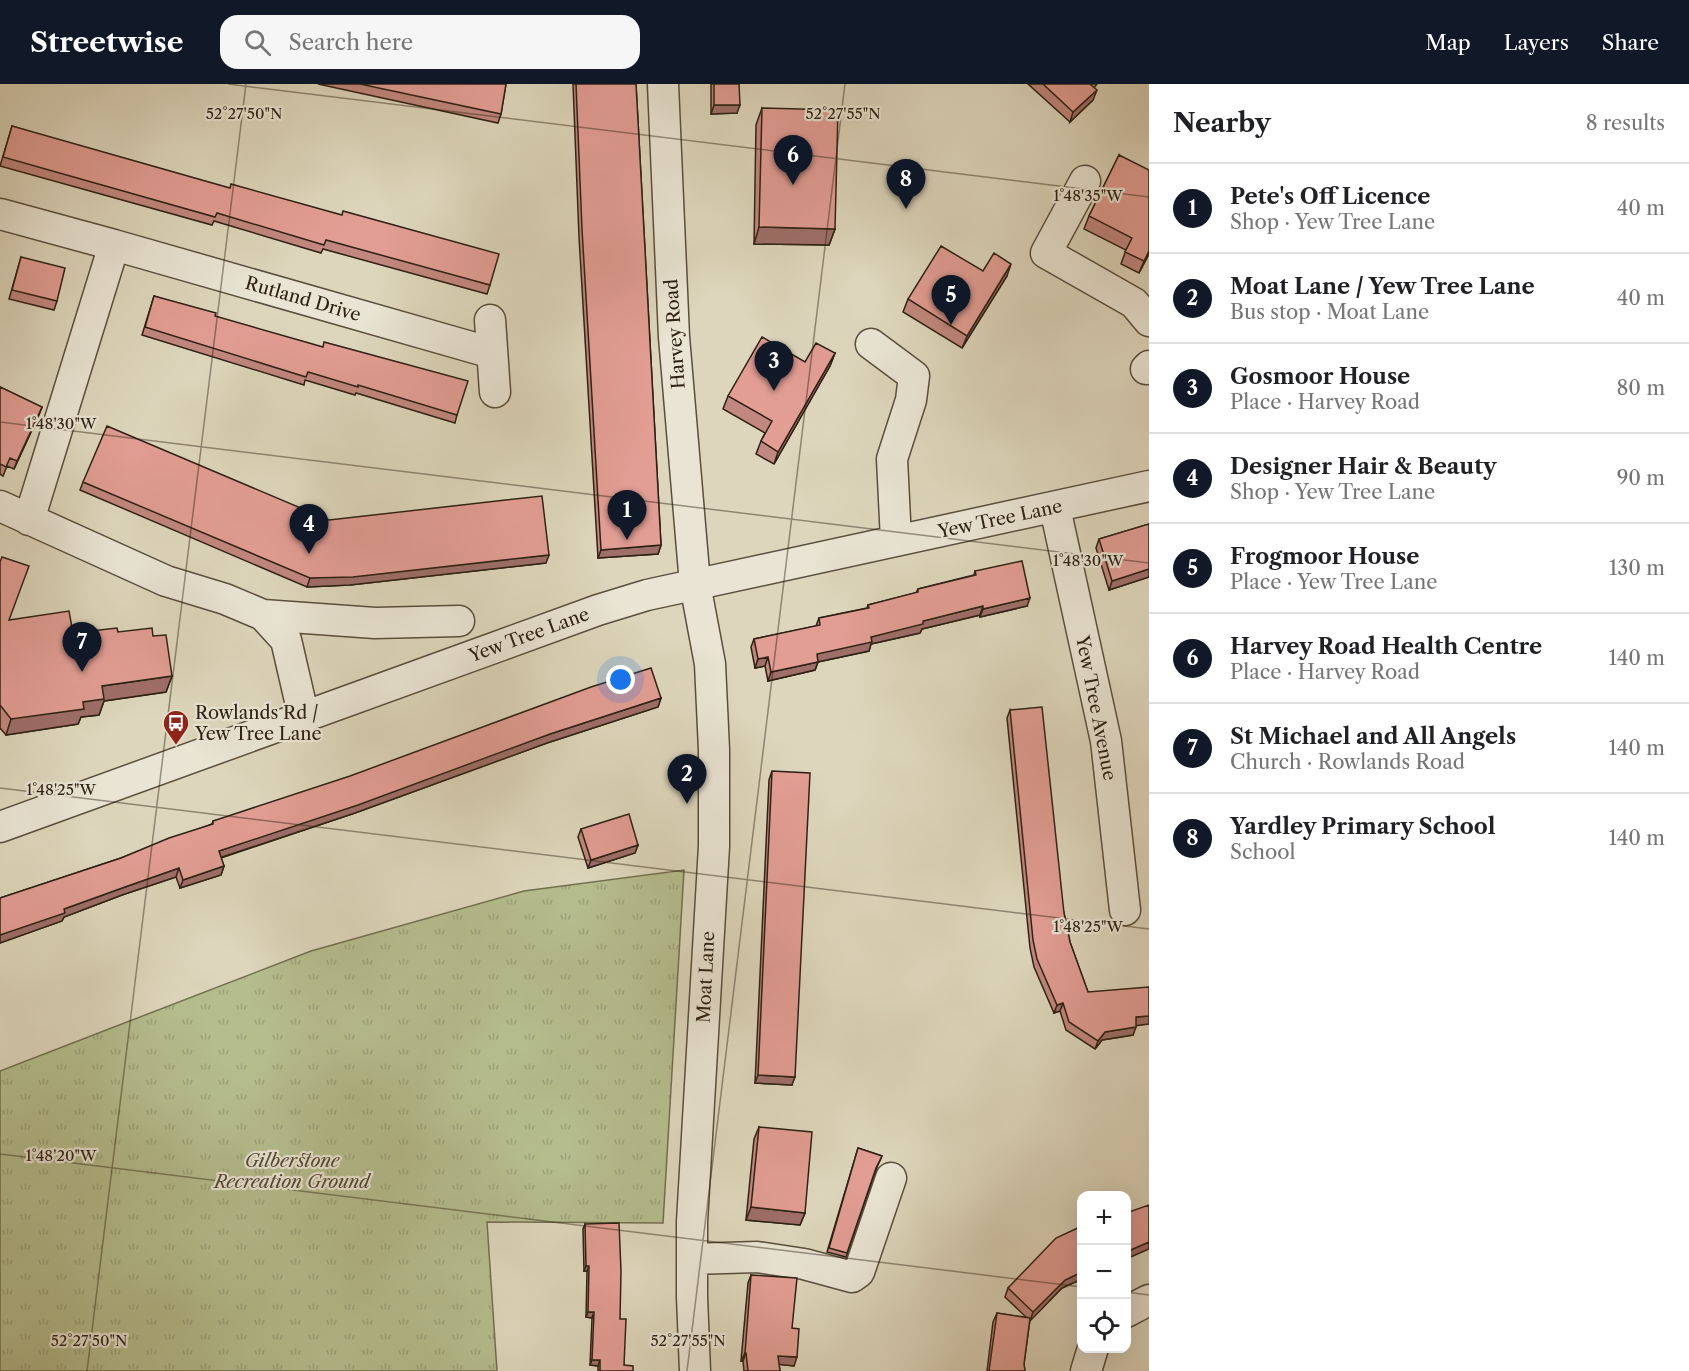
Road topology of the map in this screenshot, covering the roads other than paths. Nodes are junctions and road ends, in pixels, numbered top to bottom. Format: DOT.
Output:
graph roads {
  1 [pos="663,84"];
  2 [pos="1085,181"];
  3 [pos="0,214"];
  4 [pos="114,245"];
  5 [pos="490,320"];
  6 [pos="1149,321"];
  7 [pos="871,344"];
  8 [pos="492,353"];
  9 [pos="495,392"];
  10 [pos="1149,486"];
  11 [pos="0,506"];
  12 [pos="1054,508"];
  13 [pos="29,520"];
  14 [pos="896,540"];
  15 [pos="695,584"];
  16 [pos="263,615"];
  17 [pos="459,621"];
  18 [pos="304,718"];
  19 [pos="0,827"];
  20 [pos="1125,910"];
  21 [pos="891,1178"];
  22 [pos="692,1259"];
  23 [pos="1149,1300"];
  24 [pos="1131,1309"];
  25 [pos="1091,1353"];
  26 [pos="695,1371"];
  27 [pos="1086,1371"];
  1 -- 15 [label="street, Harvey Road"];
  2 -- 6 [label="street"];
  3 -- 4 [label="street, Rutland Drive"];
  4 -- 8 [label="street, Rutland Drive"];
  4 -- 13 [label="street"];
  5 -- 8 [label="street"];
  7 -- 14 [label="street"];
  8 -- 9 [label="street"];
  10 -- 12 [label="street, Yew Tree Lane"];
  11 -- 13 [label="street"];
  12 -- 14 [label="street, Yew Tree Lane"];
  12 -- 20 [label="street, Yew Tree Avenue"];
  13 -- 16 [label="street"];
  14 -- 15 [label="street, Yew Tree Lane"];
  15 -- 18 [label="street, Yew Tree Lane"];
  15 -- 22 [label="street, Moat Lane"];
  16 -- 17 [label="street"];
  16 -- 18 [label="street"];
  18 -- 19 [label="street, Yew Tree Lane"];
  21 -- 22 [label="street"];
  22 -- 26 [label="street, Moat Lane"];
  23 -- 24 [label="street"];
  25 -- 27 [label="street"];
}
